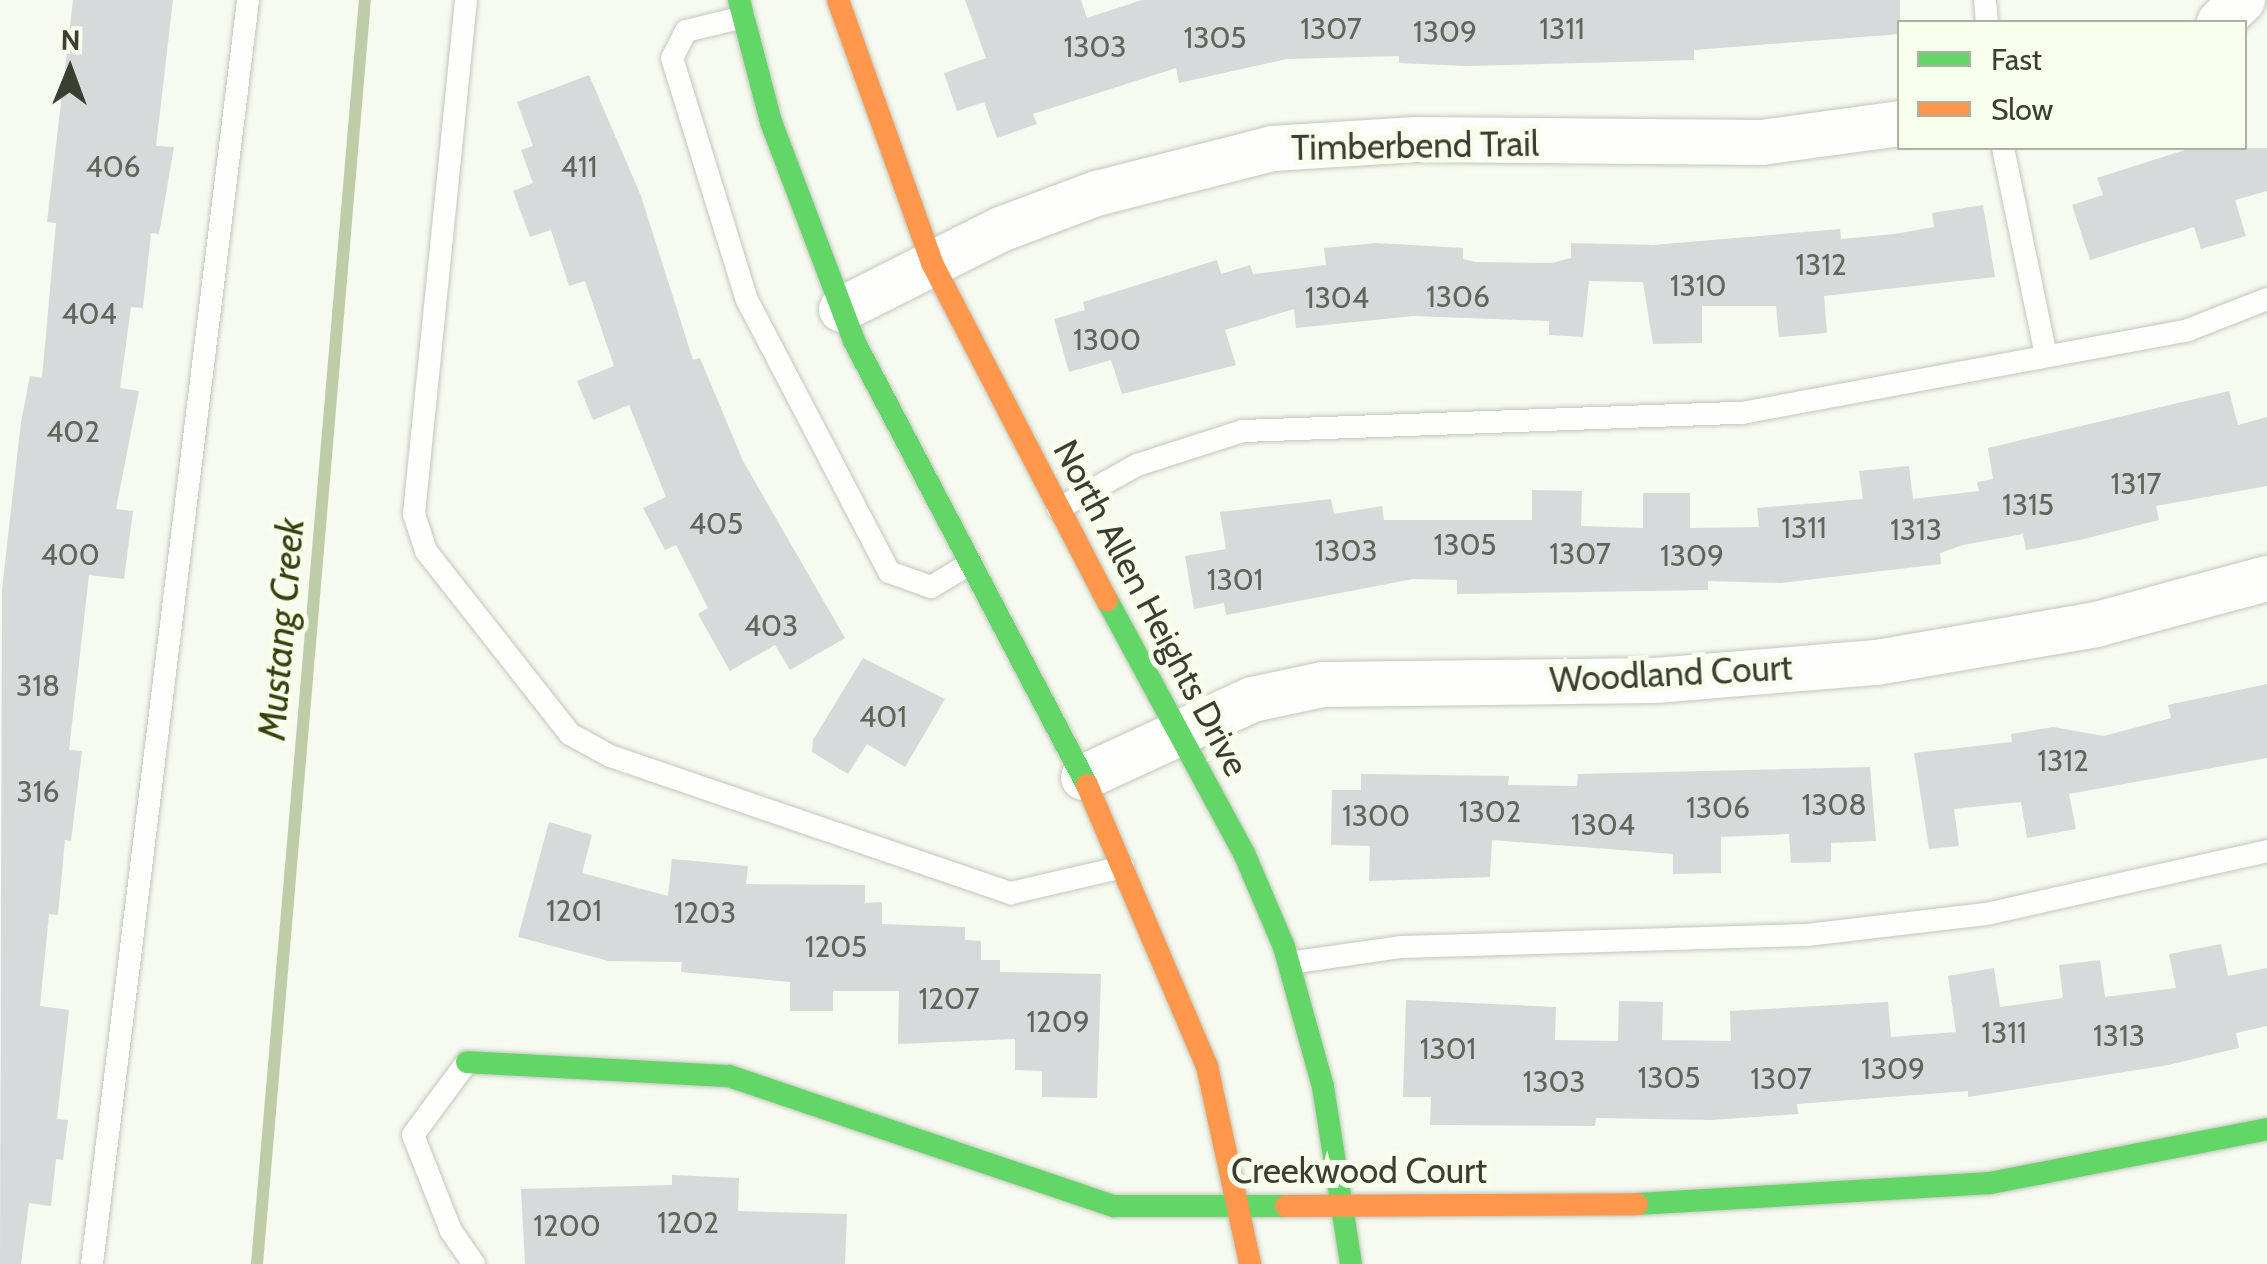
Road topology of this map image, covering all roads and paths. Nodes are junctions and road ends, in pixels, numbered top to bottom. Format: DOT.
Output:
graph roads {
  1 [pos="248,0"];
  2 [pos="466,0"];
  3 [pos="838,0"];
  4 [pos="2242,0"];
  5 [pos="742,8"];
  6 [pos="2221,20"];
  7 [pos="1897,123"];
  8 [pos="2003,150"];
  9 [pos="932,263"];
  10 [pos="2267,300"];
  11 [pos="841,309"];
  12 [pos="2046,356"];
  13 [pos="1058,509"];
  14 [pos="971,563"];
  15 [pos="2267,578"];
  16 [pos="1178,730"];
  17 [pos="1083,776"];
  18 [pos="2267,851"];
  19 [pos="1123,867"];
  20 [pos="1289,963"];
  21 [pos="467,1062"];
  22 [pos="2267,1129"];
  23 [pos="1344,1205"];
  24 [pos="1242,1206"];
  25 [pos="92,1264"];
  26 [pos="474,1264"];
  27 [pos="1250,1264"];
  28 [pos="1351,1264"];
  1 -- 25 [label="lane"];
  2 -- 19 [label="lane"];
  3 -- 9 [label="main road, North Allen Heights Drive"];
  4 -- 6 [label="street"];
  5 -- 11 [label="main road"];
  5 -- 14 [label="lane"];
  7 -- 9 [label="street, Timberbend Trail"];
  8 -- 12 [label="lane"];
  9 -- 11 [label="street, Timberbend Trail"];
  9 -- 13 [label="main road, North Allen Heights Drive"];
  10 -- 12 [label="lane"];
  11 -- 14 [label="main road"];
  12 -- 13 [label="lane"];
  13 -- 16 [label="main road, North Allen Heights Drive"];
  14 -- 17 [label="main road"];
  15 -- 16 [label="street, Woodland Court"];
  16 -- 17 [label="street, Woodland Court"];
  16 -- 20 [label="main road, North Allen Heights Drive"];
  17 -- 19 [label="main road"];
  18 -- 20 [label="lane"];
  19 -- 24 [label="main road"];
  20 -- 23 [label="main road, North Allen Heights Drive"];
  21 -- 24 [label="main road, Creekwood Court"];
  21 -- 26 [label="lane"];
  22 -- 23 [label="main road, Creekwood Court"];
  23 -- 24 [label="main road, Creekwood Court"];
  23 -- 28 [label="main road, North Allen Heights Drive"];
  24 -- 27 [label="main road"];
}
